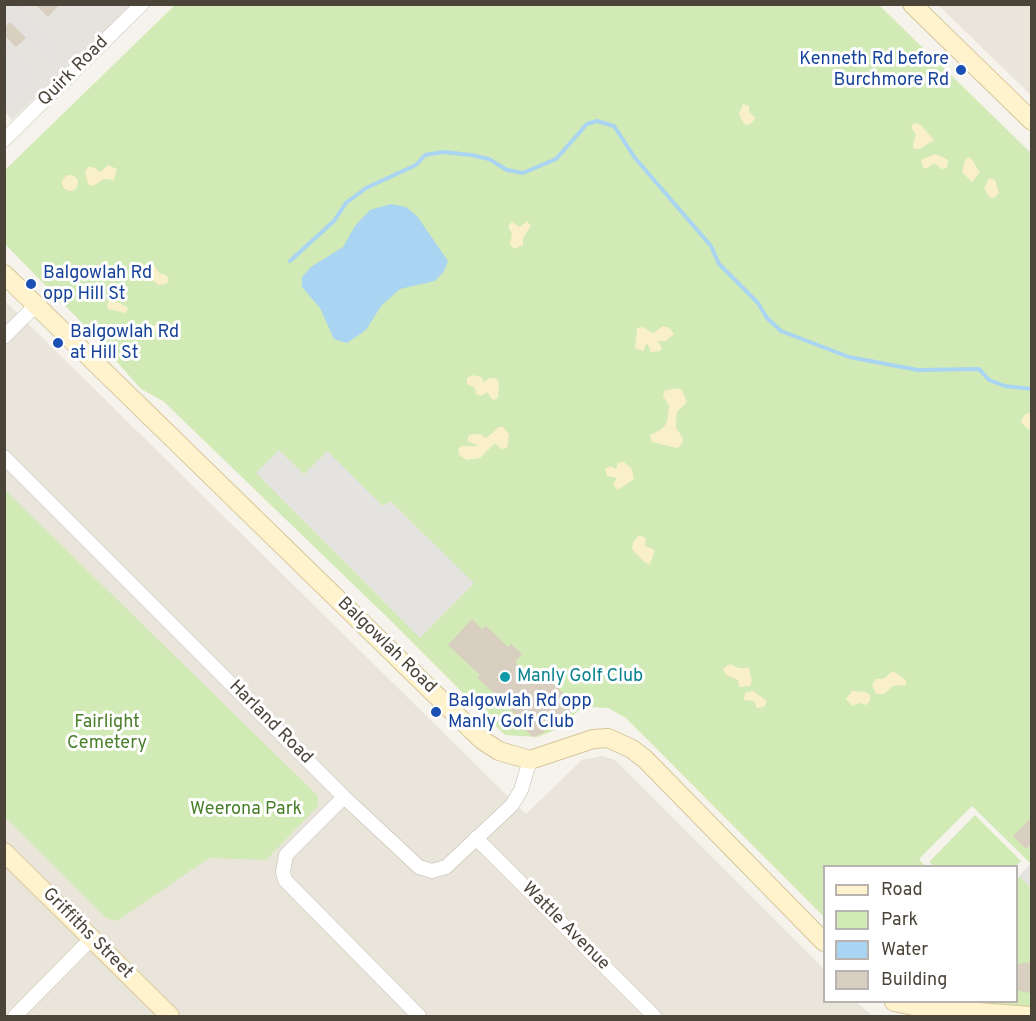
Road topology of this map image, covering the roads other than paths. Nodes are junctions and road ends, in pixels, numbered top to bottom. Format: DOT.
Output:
graph roads {
  1 [pos="142,4"];
  2 [pos="912,4"];
  3 [pos="1032,121"];
  4 [pos="4,140"];
  5 [pos="4,274"];
  6 [pos="36,305"];
  7 [pos="4,337"];
  8 [pos="4,457"];
  9 [pos="530,760"];
  10 [pos="344,797"];
  11 [pos="476,838"];
  12 [pos="6,857"];
  13 [pos="92,938"];
  14 [pos="823,940"];
  15 [pos="896,1008"];
  16 [pos="15,1017"];
  17 [pos="170,1017"];
  18 [pos="419,1017"];
  19 [pos="654,1017"];
  20 [pos="1031,1017"];
  1 -- 4 [label="street, Quirk Road"];
  2 -- 3 [label="street"];
  5 -- 6 [label="street, Balgowlah Road"];
  6 -- 7 [label="street"];
  6 -- 9 [label="street, Balgowlah Road"];
  8 -- 10 [label="street, Harland Road"];
  9 -- 11 [label="street, Harland Road"];
  9 -- 14 [label="street"];
  10 -- 11 [label="street, Harland Road"];
  10 -- 18 [label="street"];
  11 -- 19 [label="street, Wattle Avenue"];
  12 -- 13 [label="street, Griffiths Street"];
  13 -- 16 [label="street"];
  13 -- 17 [label="street, Griffiths Street"];
  15 -- 20 [label="street"];
}
